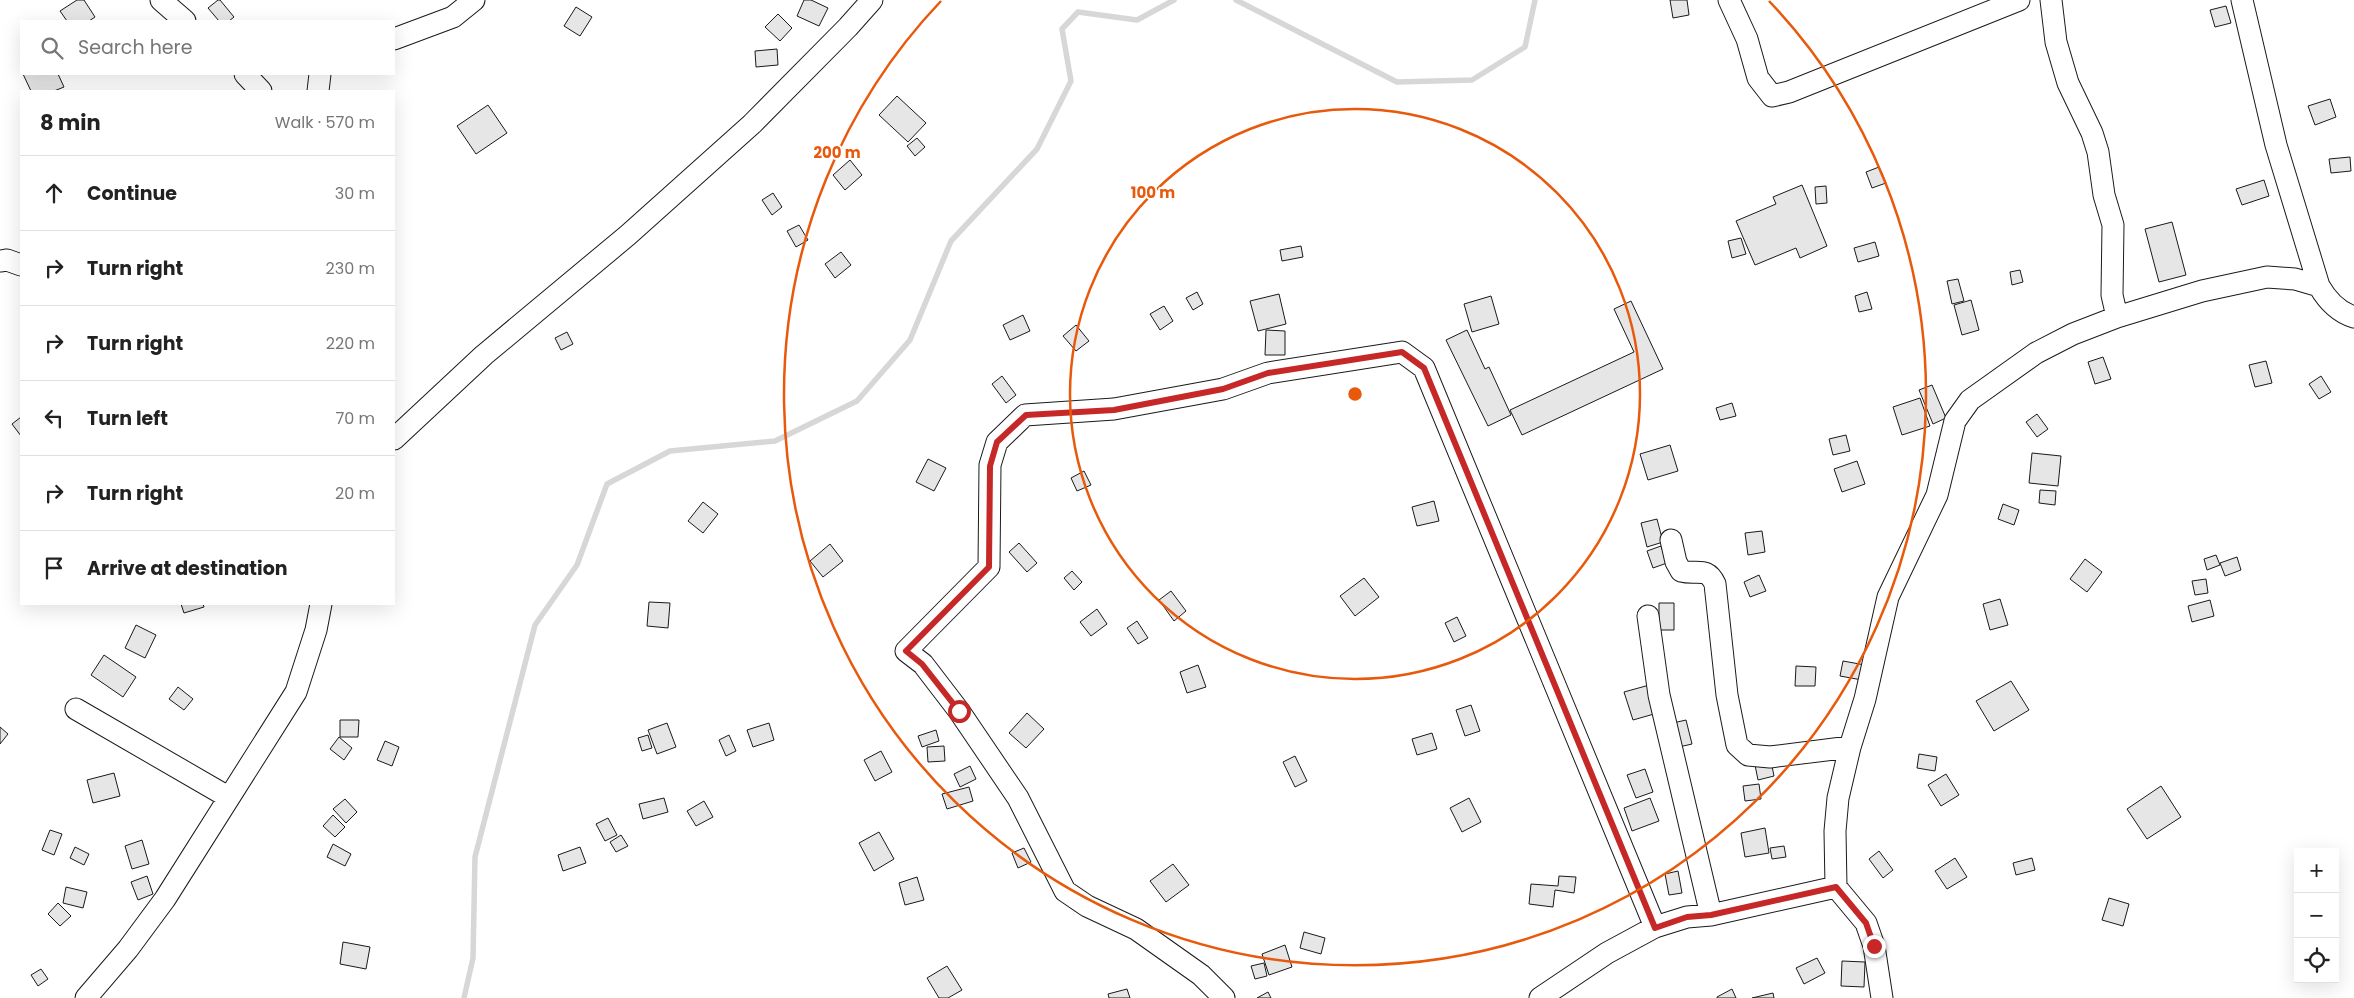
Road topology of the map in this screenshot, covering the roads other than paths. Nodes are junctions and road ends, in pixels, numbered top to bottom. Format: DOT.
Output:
graph roads {
  1 [pos="161,0"];
  2 [pos="474,0"];
  3 [pos="872,0"];
  4 [pos="1729,0"];
  5 [pos="2019,0"];
  6 [pos="2051,0"];
  7 [pos="2242,0"];
  8 [pos="184,20"];
  9 [pos="395,39"];
  10 [pos="246,75"];
  11 [pos="320,75"];
  12 [pos="260,90"];
  13 [pos="318,90"];
  14 [pos="0,261"];
  15 [pos="20,265"];
  16 [pos="2319,286"];
  17 [pos="2117,317"];
  18 [pos="2354,317"];
  19 [pos="395,438"];
  20 [pos="1670,540"];
  21 [pos="321,605"];
  22 [pos="1648,616"];
  23 [pos="76,709"];
  24 [pos="1850,747"];
  25 [pos="228,797"];
  26 [pos="1836,887"];
  27 [pos="1711,915"];
  28 [pos="1655,928"];
  29 [pos="86,998"];
  30 [pos="1224,998"];
  31 [pos="1540,998"];
  32 [pos="1882,998"];
  1 -- 8 [label="street"];
  2 -- 9 [label="street"];
  3 -- 19 [label="street"];
  4 -- 5 [label="street"];
  6 -- 17 [label="street"];
  7 -- 16 [label="street"];
  10 -- 12 [label="street"];
  11 -- 13 [label="street"];
  14 -- 15 [label="street"];
  16 -- 17 [label="street"];
  16 -- 18 [label="street"];
  17 -- 24 [label="street"];
  20 -- 24 [label="street"];
  21 -- 25 [label="street"];
  22 -- 27 [label="street"];
  23 -- 25 [label="street"];
  24 -- 26 [label="street"];
  25 -- 29 [label="street"];
  26 -- 27 [label="street"];
  26 -- 32 [label="street"];
  27 -- 28 [label="street"];
  28 -- 30 [label="street"];
  28 -- 31 [label="street"];
}
